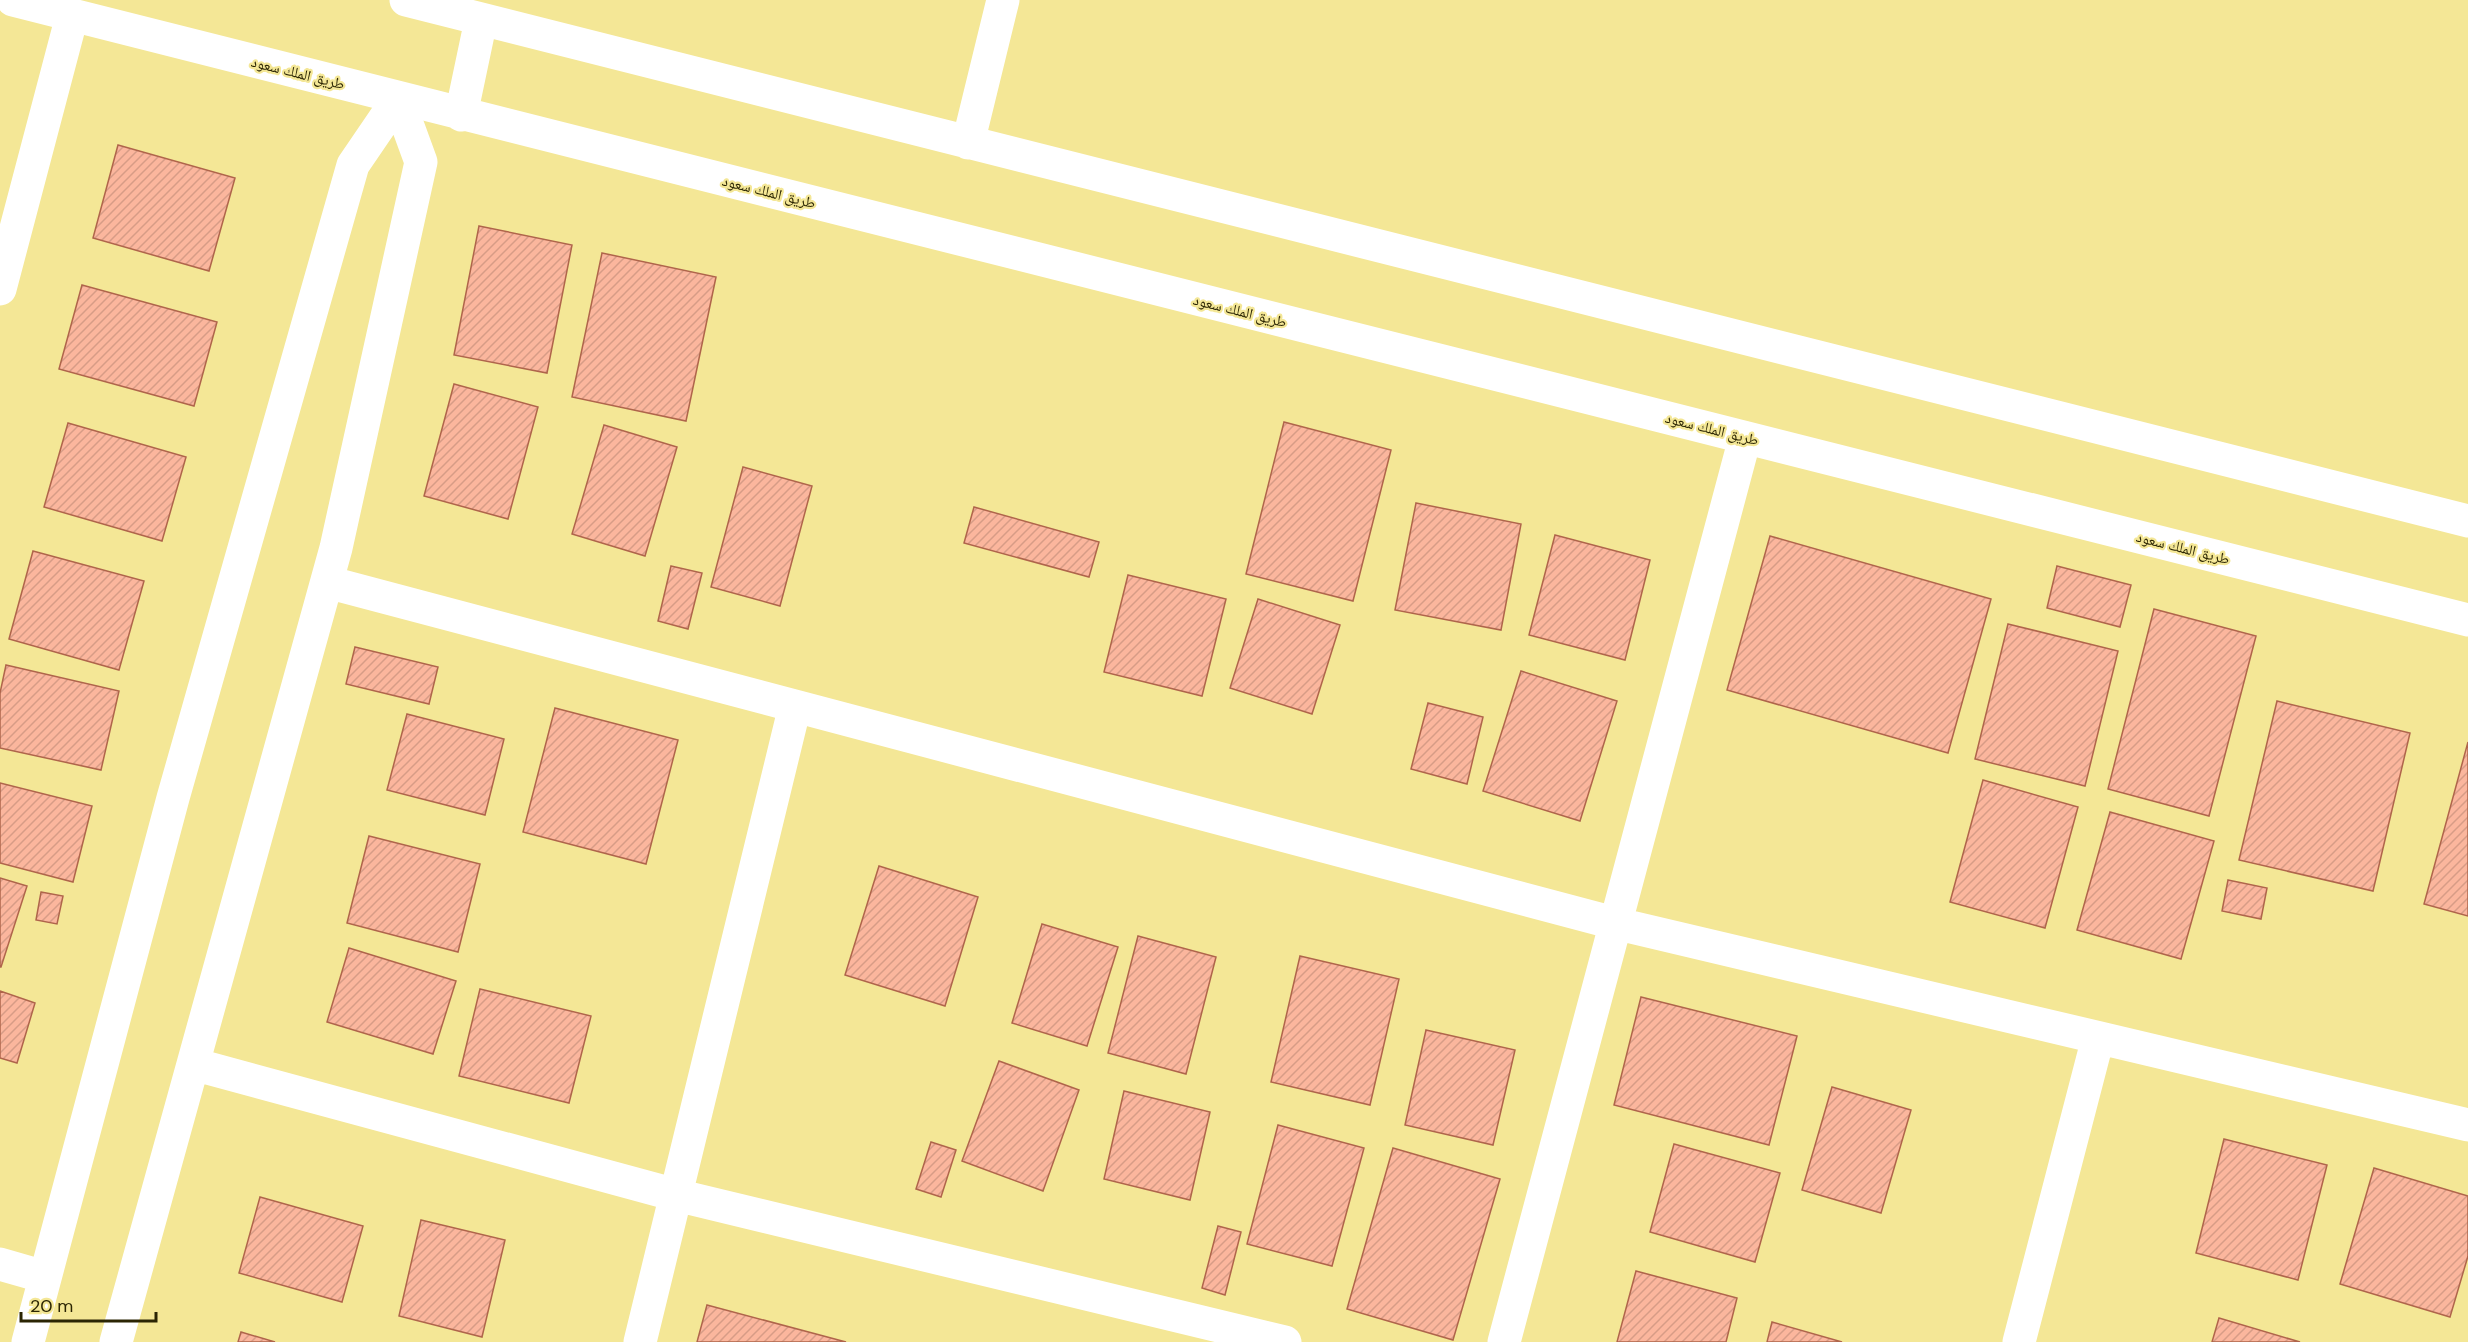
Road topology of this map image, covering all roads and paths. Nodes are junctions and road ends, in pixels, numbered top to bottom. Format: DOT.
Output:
graph roads {
  1 [pos="13,0"];
  2 [pos="406,0"];
  3 [pos="1003,0"];
  4 [pos="72,16"];
  5 [pos="481,20"];
  6 [pos="398,99"];
  7 [pos="461,115"];
  8 [pos="968,143"];
  9 [pos="0,289"];
  10 [pos="1745,438"];
  11 [pos="2468,521"];
  12 [pos="327,582"];
  13 [pos="2468,620"];
  14 [pos="795,706"];
  15 [pos="1614,923"];
  16 [pos="2098,1038"];
  17 [pos="193,1064"];
  18 [pos="2468,1125"];
  19 [pos="676,1195"];
  20 [pos="0,1264"];
  21 [pos="45,1277"];
  22 [pos="28,1342"];
  23 [pos="116,1342"];
  24 [pos="640,1342"];
  25 [pos="1285,1342"];
  26 [pos="1504,1342"];
  27 [pos="2019,1342"];
  1 -- 4 [label="street, طريق الملك سعود"];
  2 -- 5 [label="street"];
  3 -- 8 [label="street"];
  4 -- 6 [label="street, طريق الملك سعود"];
  4 -- 9 [label="street"];
  5 -- 7 [label="street"];
  5 -- 8 [label="street"];
  6 -- 7 [label="street, طريق الملك سعود"];
  6 -- 12 [label="street"];
  6 -- 21 [label="street"];
  7 -- 10 [label="street, طريق الملك سعود"];
  8 -- 11 [label="street"];
  10 -- 13 [label="street, طريق الملك سعود"];
  10 -- 15 [label="street"];
  12 -- 14 [label="street"];
  12 -- 17 [label="street"];
  14 -- 15 [label="street"];
  14 -- 19 [label="street"];
  15 -- 16 [label="street"];
  15 -- 26 [label="street"];
  16 -- 18 [label="street"];
  16 -- 27 [label="street"];
  17 -- 19 [label="street"];
  17 -- 23 [label="street"];
  19 -- 24 [label="street"];
  19 -- 25 [label="street"];
  20 -- 21 [label="street"];
  21 -- 22 [label="street"];
}
